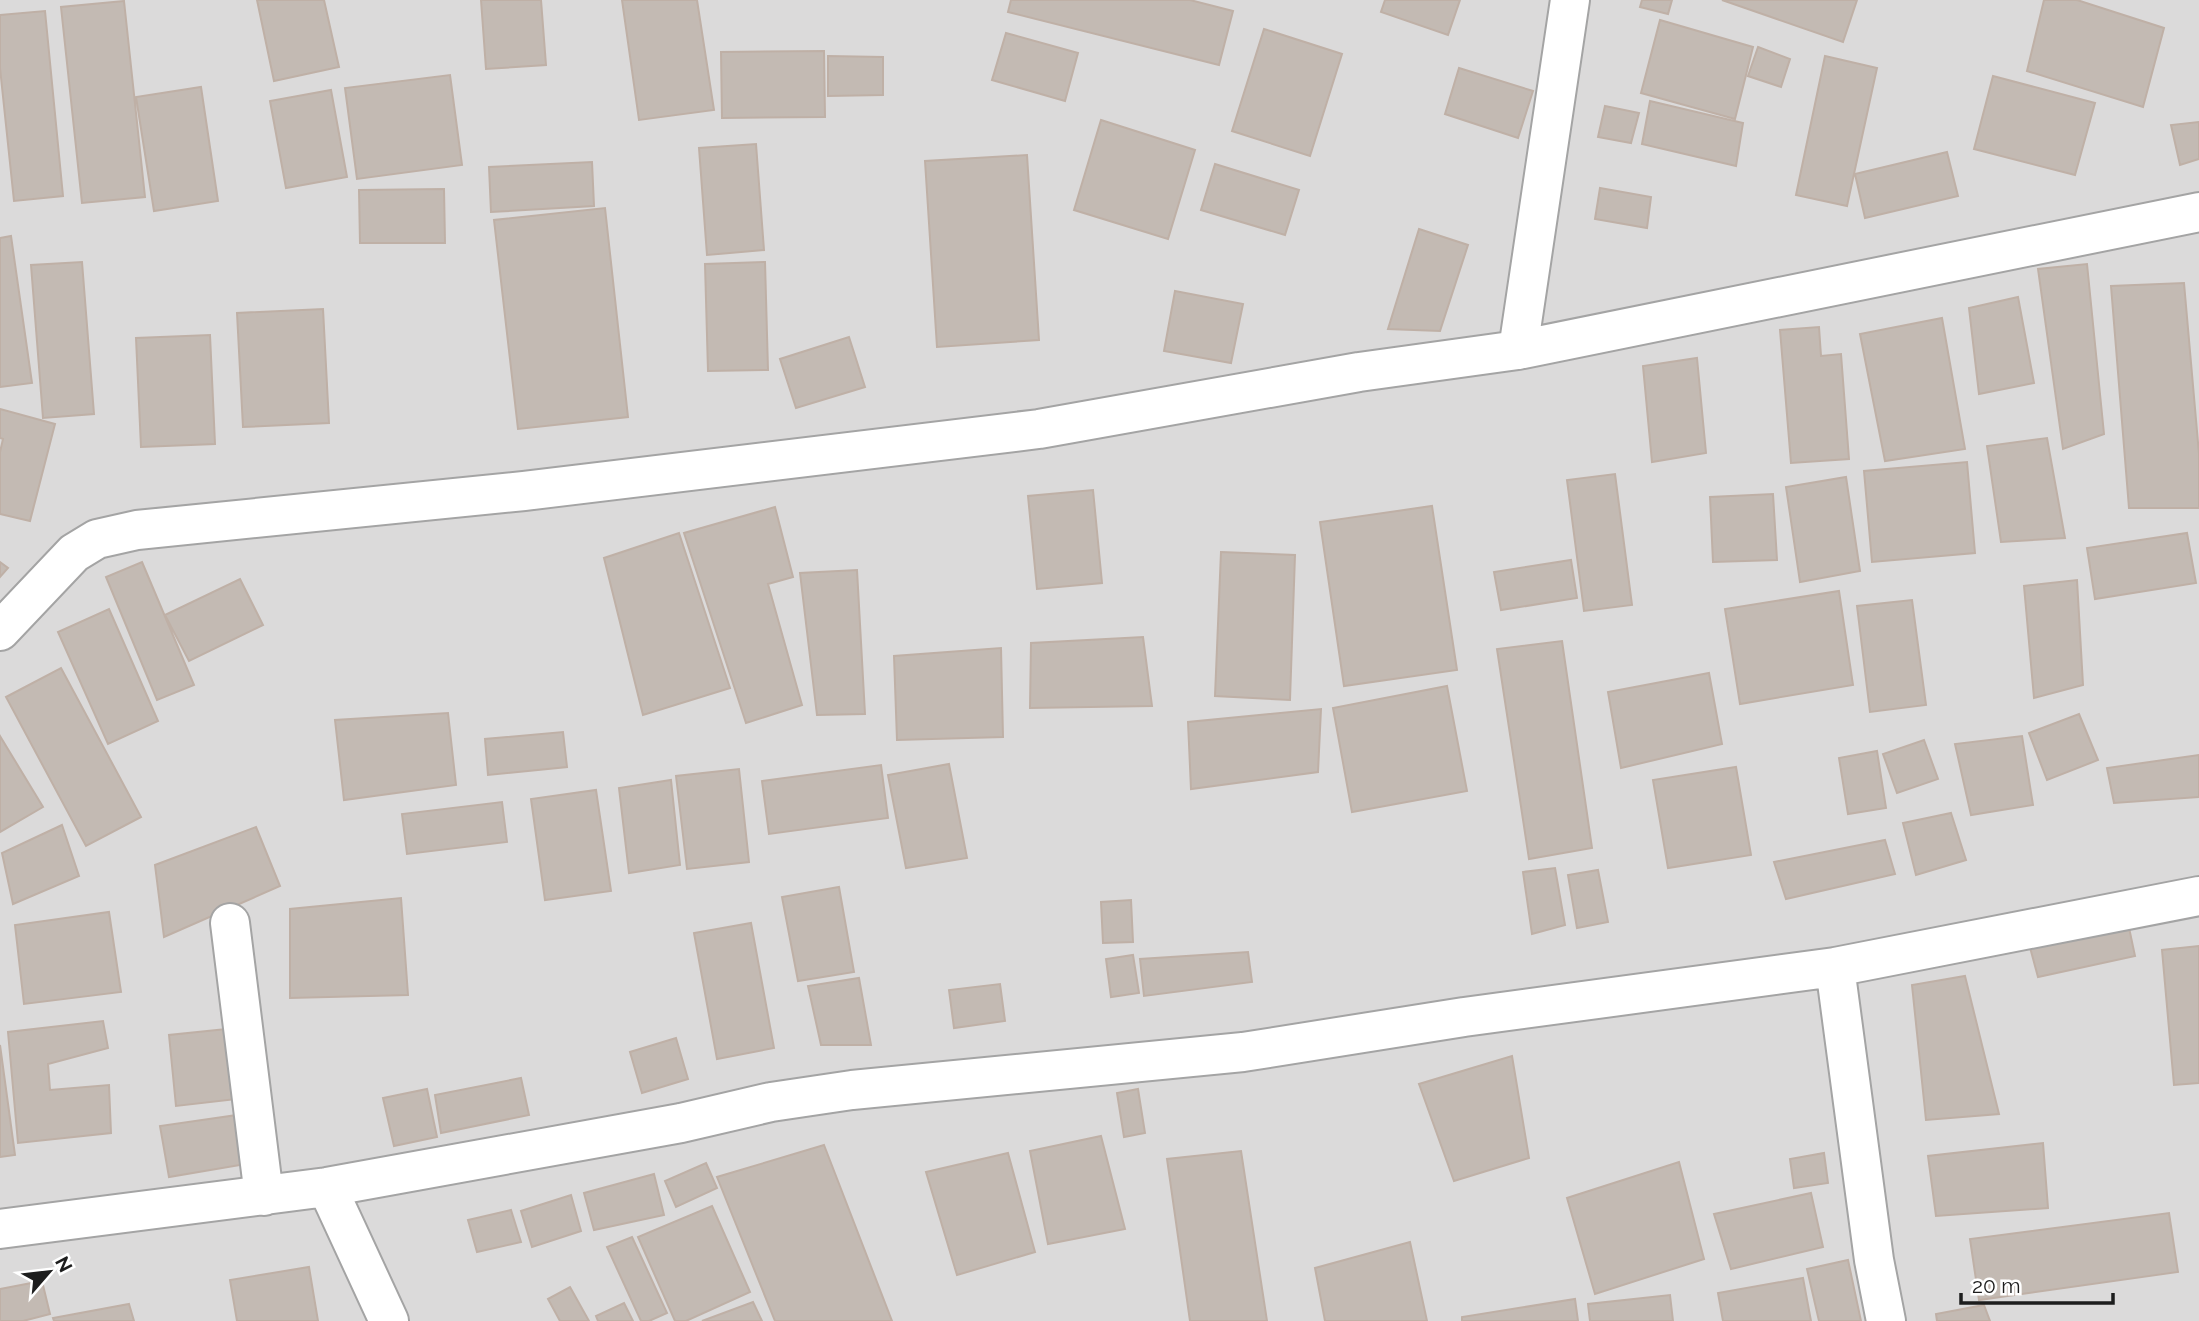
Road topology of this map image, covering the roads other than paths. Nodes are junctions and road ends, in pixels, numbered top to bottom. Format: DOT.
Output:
graph roads {
  1 [pos="1570,0"];
  2 [pos="2199,212"];
  3 [pos="1518,351"];
  4 [pos="0,631"];
  5 [pos="2199,896"];
  6 [pos="230,923"];
  7 [pos="1835,967"];
  8 [pos="327,1187"];
  9 [pos="264,1196"];
  10 [pos="0,1229"];
  11 [pos="389,1321"];
  12 [pos="1886,1321"];
  1 -- 3 [label="street"];
  2 -- 3 [label="street"];
  3 -- 4 [label="street"];
  5 -- 7 [label="street"];
  6 -- 9 [label="street"];
  7 -- 8 [label="street"];
  7 -- 12 [label="street"];
  8 -- 9 [label="street"];
  8 -- 11 [label="street"];
  9 -- 10 [label="street"];
}
